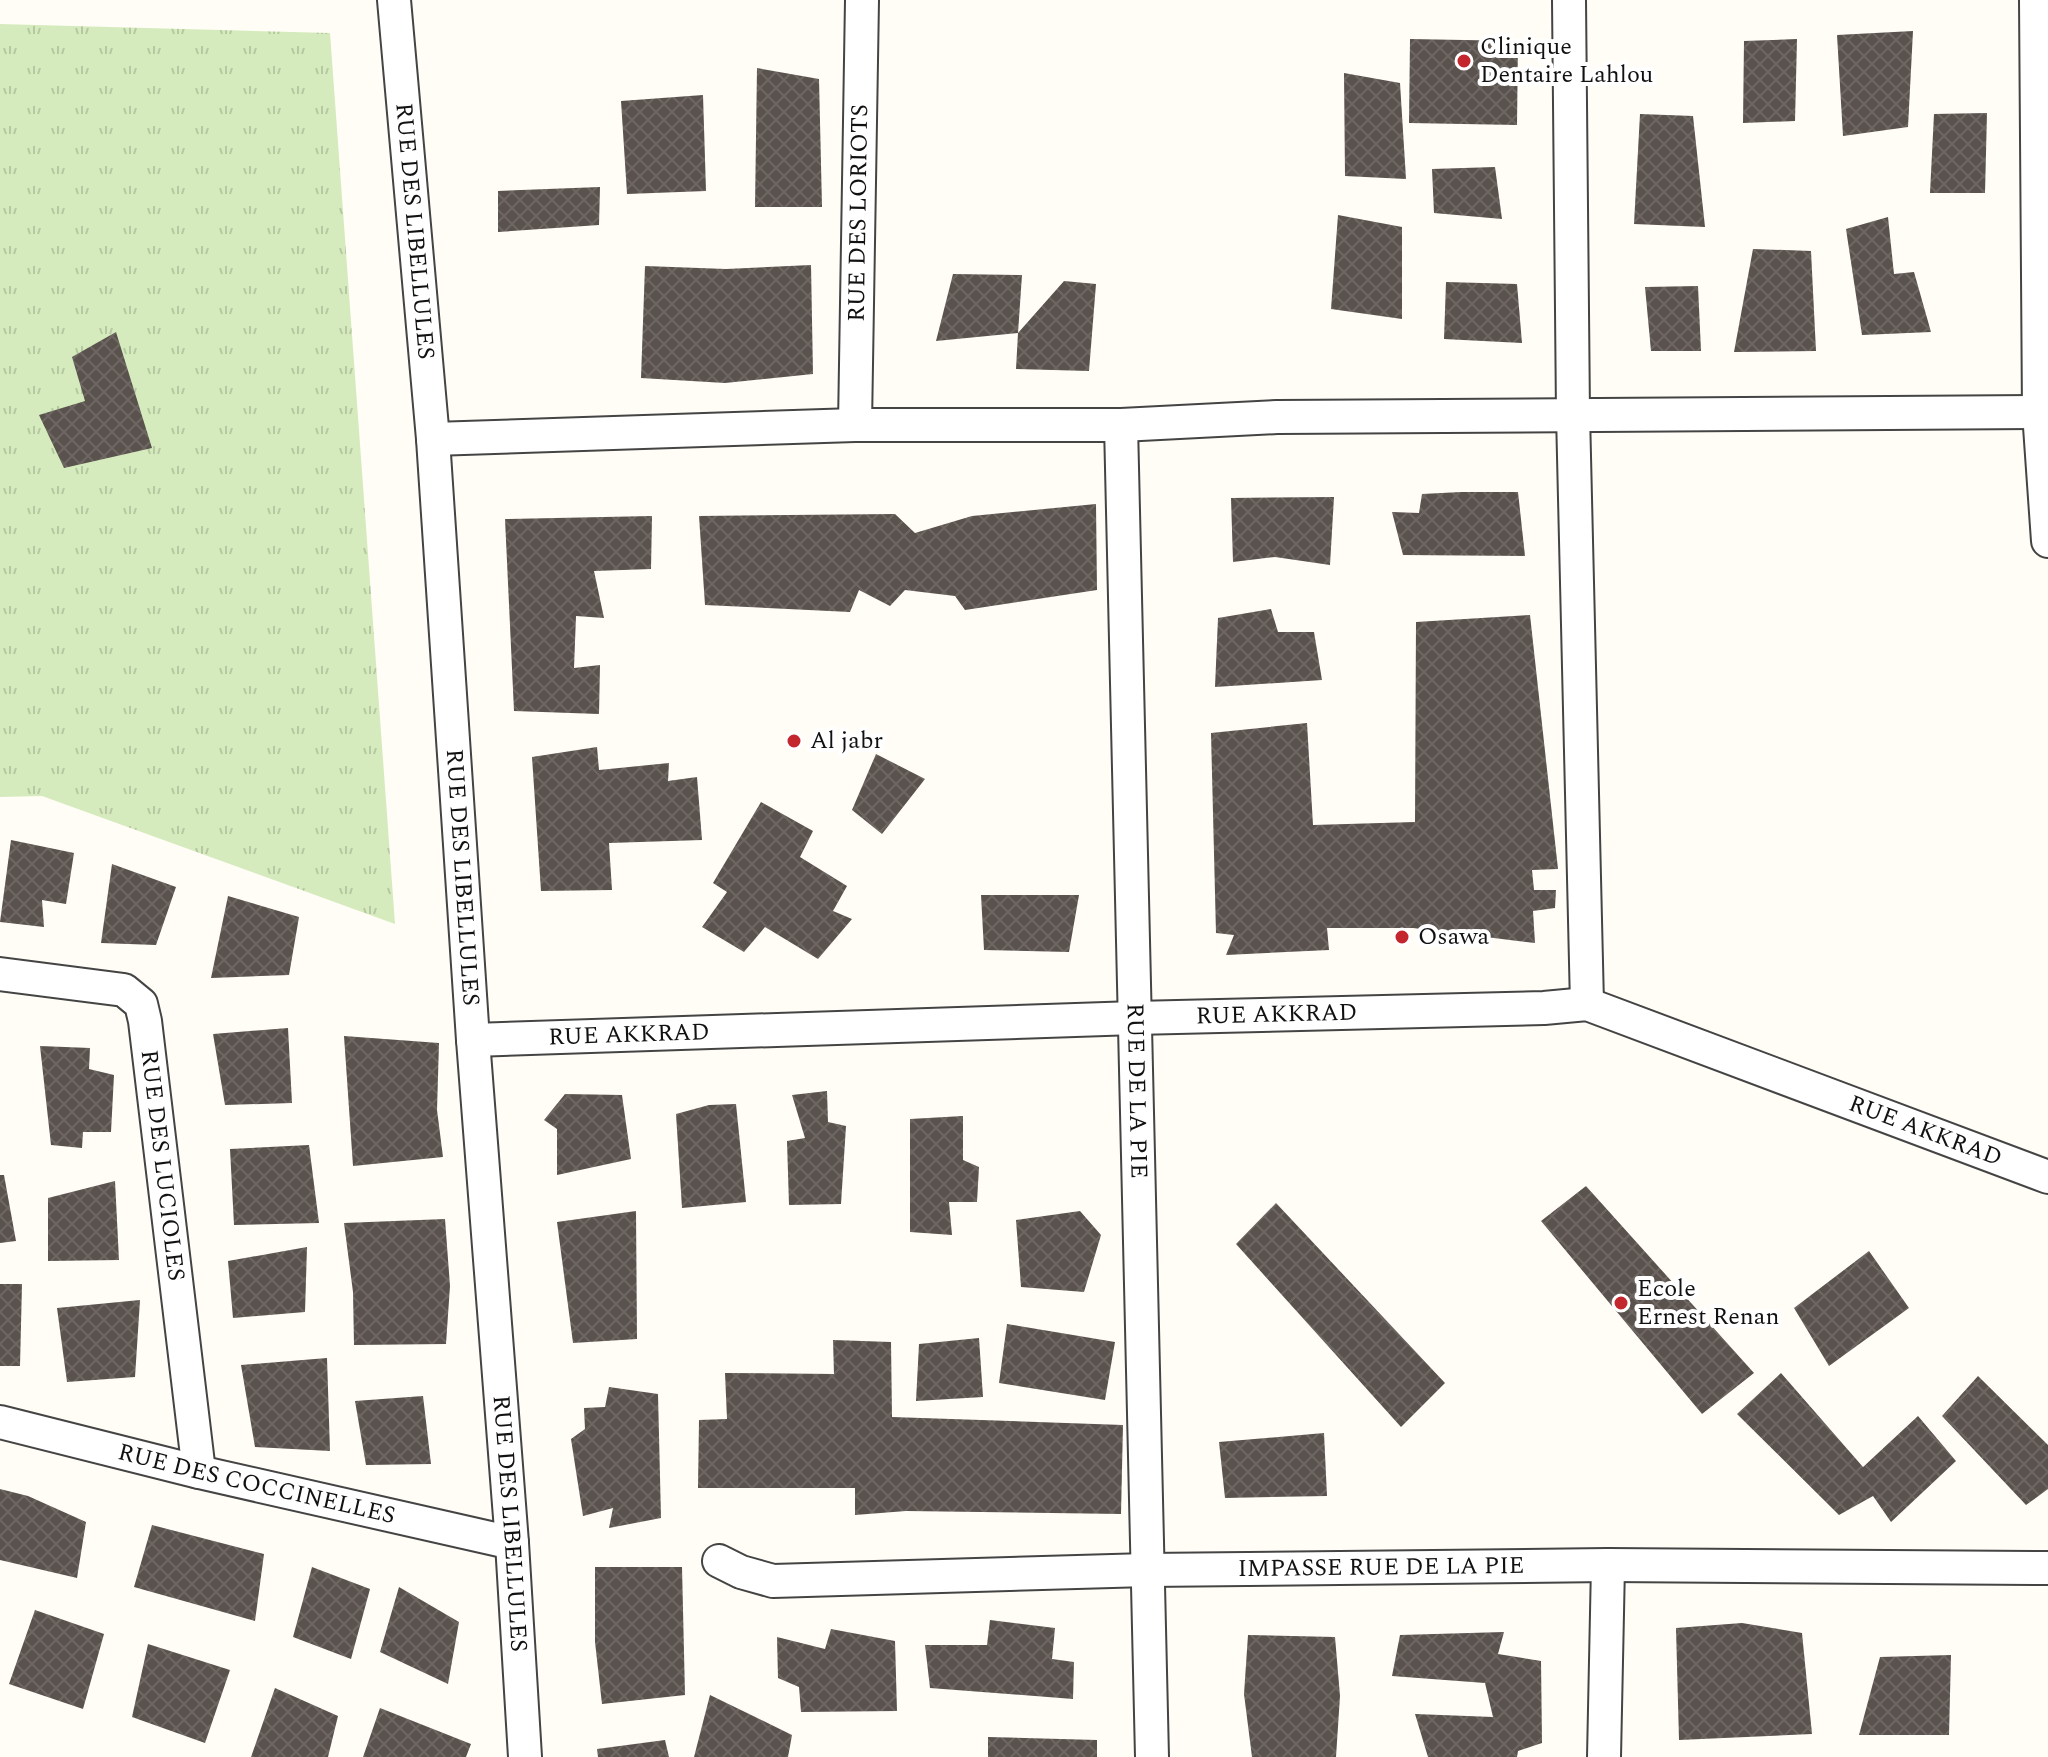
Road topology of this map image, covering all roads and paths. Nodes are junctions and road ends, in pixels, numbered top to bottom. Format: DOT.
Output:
graph roads {
  1 [pos="394,0"];
  2 [pos="862,0"];
  3 [pos="1569,0"];
  4 [pos="2036,0"];
  5 [pos="2043,412"];
  6 [pos="1573,414"];
  7 [pos="855,425"];
  8 [pos="1121,425"];
  9 [pos="433,439"];
  10 [pos="2048,541"];
  11 [pos="0,974"];
  12 [pos="1587,1004"];
  13 [pos="1135,1018"];
  14 [pos="473,1040"];
  15 [pos="2048,1177"];
  16 [pos="0,1422"];
  17 [pos="199,1472"];
  18 [pos="512,1543"];
  19 [pos="719,1561"];
  20 [pos="1608,1565"];
  21 [pos="2048,1568"];
  22 [pos="1147,1570"];
  23 [pos="525,1757"];
  24 [pos="1152,1757"];
  25 [pos="1604,1757"];
  1 -- 9 [label="street, RUE DES LIBELLULES"];
  2 -- 7 [label="street, RUE DES LORIOTS"];
  3 -- 6 [label="street"];
  4 -- 5 [label="street"];
  5 -- 6 [label="street"];
  5 -- 10 [label="street"];
  6 -- 8 [label="street"];
  6 -- 12 [label="street"];
  7 -- 8 [label="street"];
  7 -- 9 [label="street"];
  8 -- 13 [label="street, RUE DE LA PIE"];
  9 -- 14 [label="street, RUE DES LIBELLULES"];
  11 -- 17 [label="street, RUE DES LUCIOLES"];
  12 -- 13 [label="street, RUE AKKRAD"];
  12 -- 15 [label="street, RUE AKKRAD"];
  13 -- 14 [label="street, RUE AKKRAD"];
  13 -- 22 [label="street, RUE DE LA PIE"];
  14 -- 18 [label="street, RUE DES LIBELLULES"];
  16 -- 17 [label="street, RUE DES COCCINELLES"];
  17 -- 18 [label="street, RUE DES COCCINELLES"];
  18 -- 23 [label="street, RUE DES LIBELLULES"];
  19 -- 22 [label="street, IMPASSE RUE DE LA PIE"];
  20 -- 21 [label="street, IMPASSE RUE DE LA PIE"];
  20 -- 22 [label="street, IMPASSE RUE DE LA PIE"];
  20 -- 25 [label="street"];
  22 -- 24 [label="street, RUE DE LA PIE"];
}
